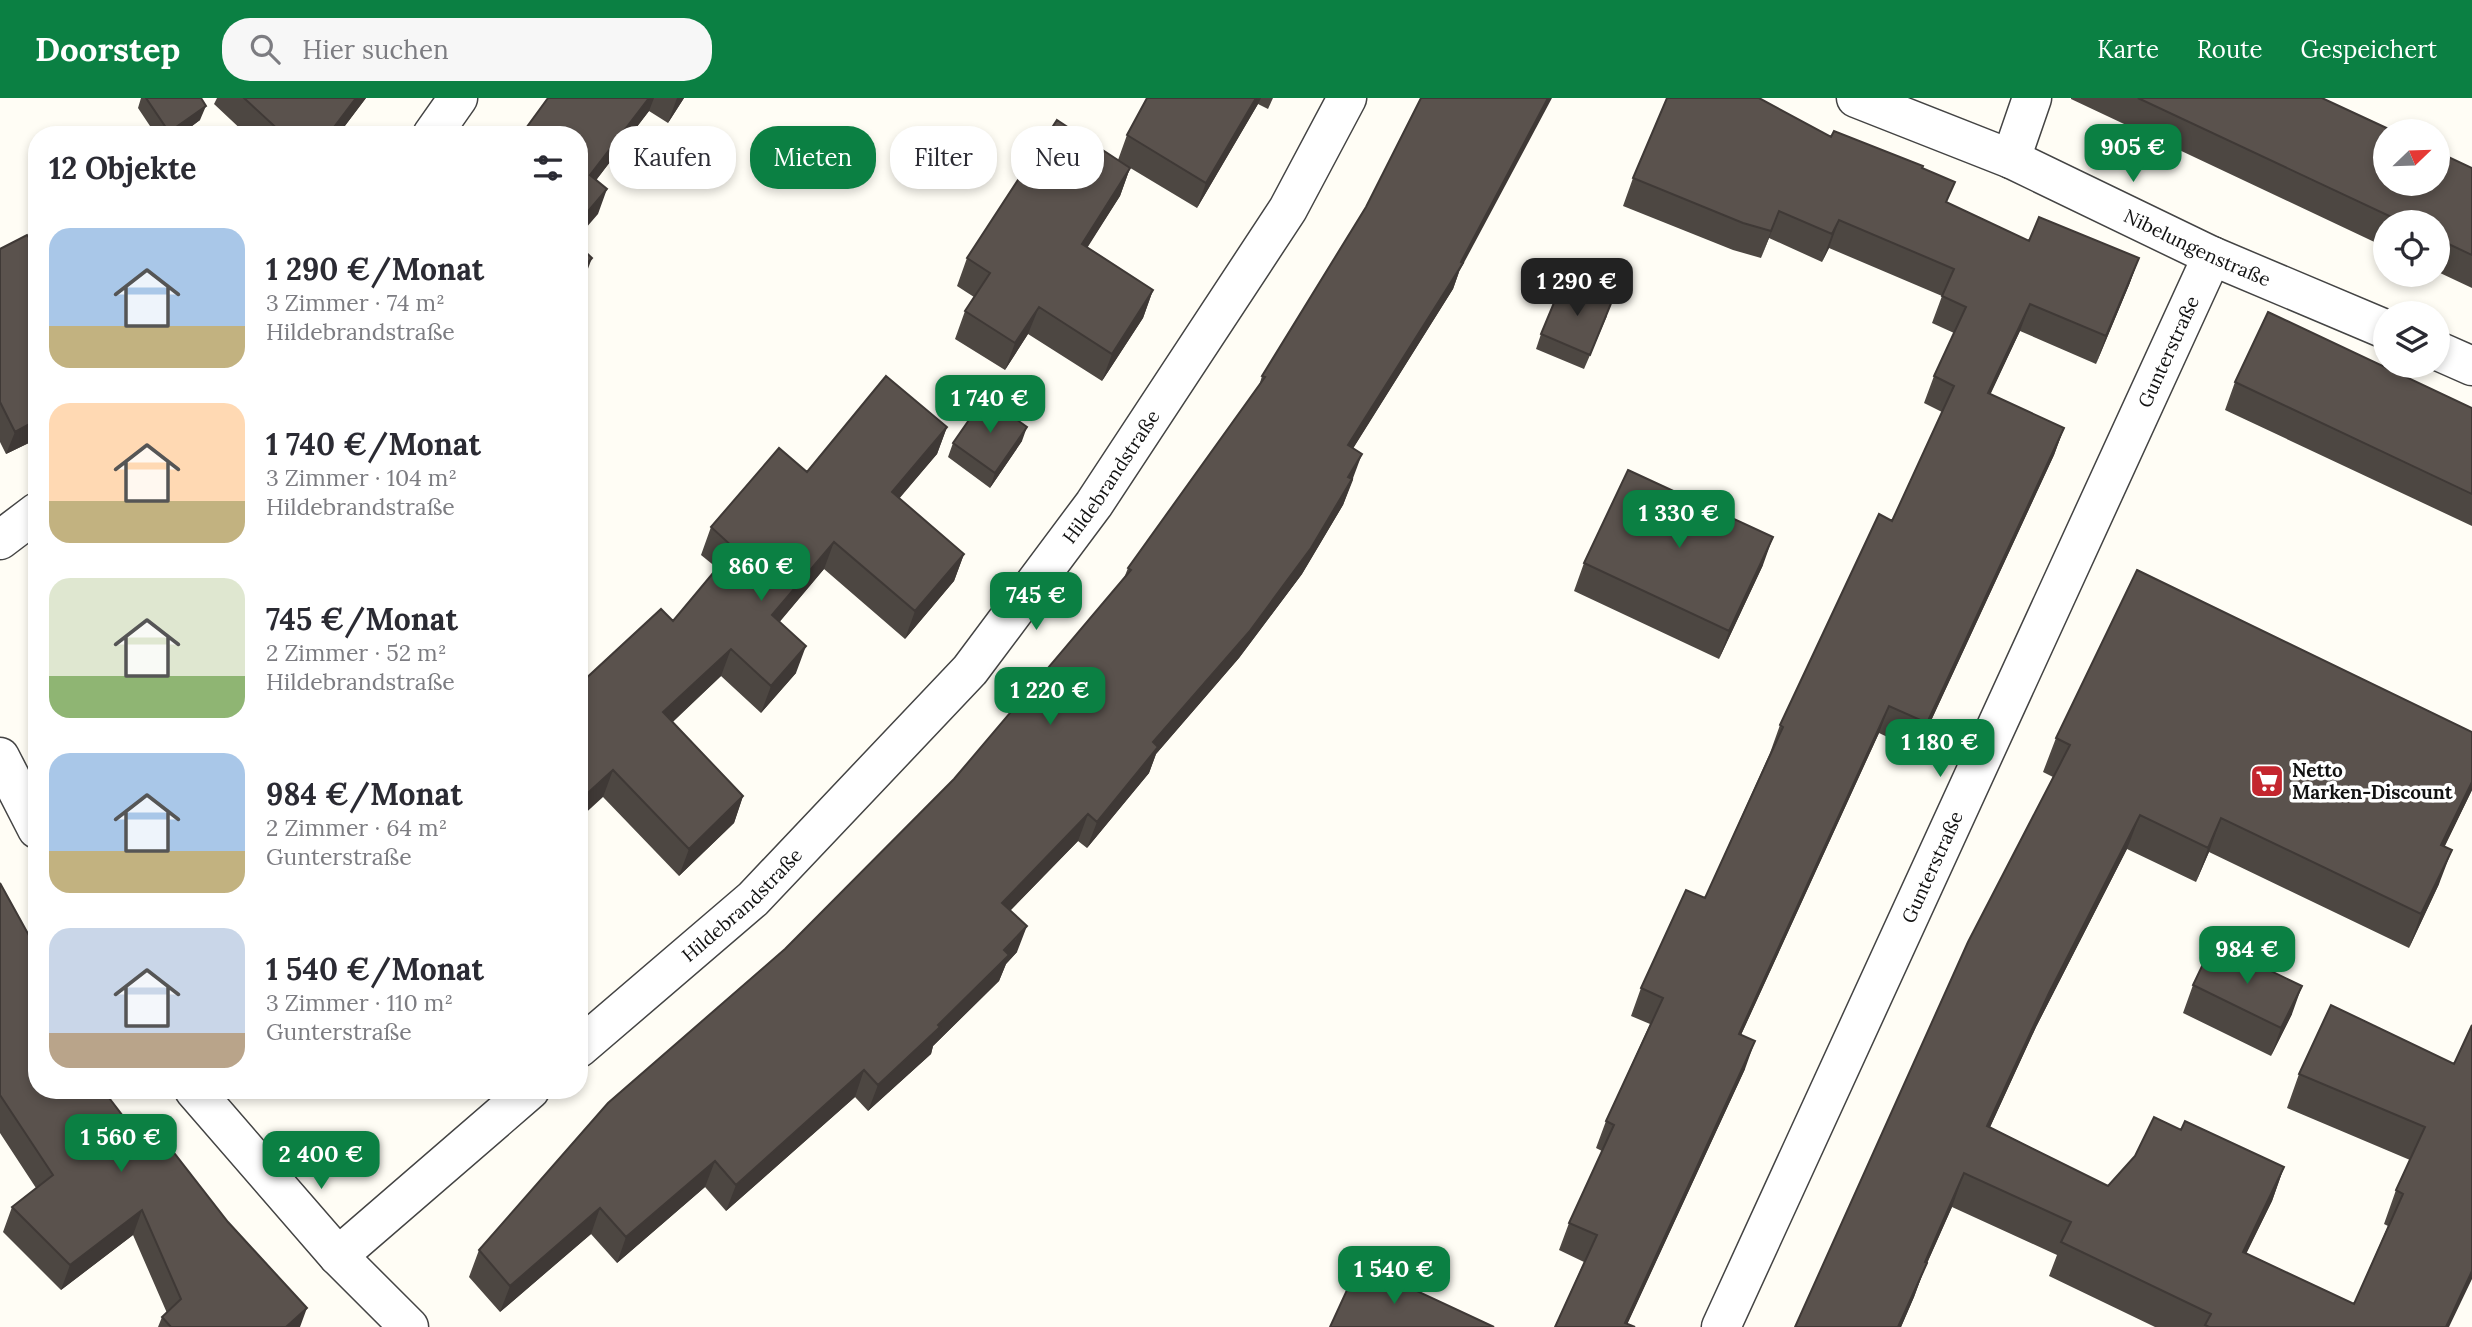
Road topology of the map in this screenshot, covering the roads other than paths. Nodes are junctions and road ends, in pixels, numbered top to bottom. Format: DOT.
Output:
graph roads {
  1 [pos="458,98"];
  2 [pos="1347,98"];
  3 [pos="1856,98"];
  4 [pos="2032,98"];
  5 [pos="438,126"];
  6 [pos="2011,159"];
  7 [pos="2212,256"];
  8 [pos="2373,324"];
  9 [pos="2450,356"];
  10 [pos="2472,366"];
  11 [pos="28,519"];
  12 [pos="0,540"];
  13 [pos="0,757"];
  14 [pos="28,811"];
  15 [pos="588,1040"];
  16 [pos="202,1099"];
  17 [pos="520,1099"];
  18 [pos="338,1256"];
  19 [pos="409,1327"];
  20 [pos="1721,1327"];
  1 -- 5 [label="street"];
  2 -- 15 [label="street, Hildebrandstraße"];
  3 -- 6 [label="street, Nibelungenstraße"];
  4 -- 6 [label="street"];
  6 -- 7 [label="street, Nibelungenstraße"];
  7 -- 8 [label="street, Nibelungenstraße"];
  7 -- 20 [label="street, Gunterstraße"];
  9 -- 10 [label="street"];
  11 -- 12 [label="street"];
  13 -- 14 [label="street"];
  16 -- 18 [label="street"];
  17 -- 18 [label="street"];
  18 -- 19 [label="street"];
}
